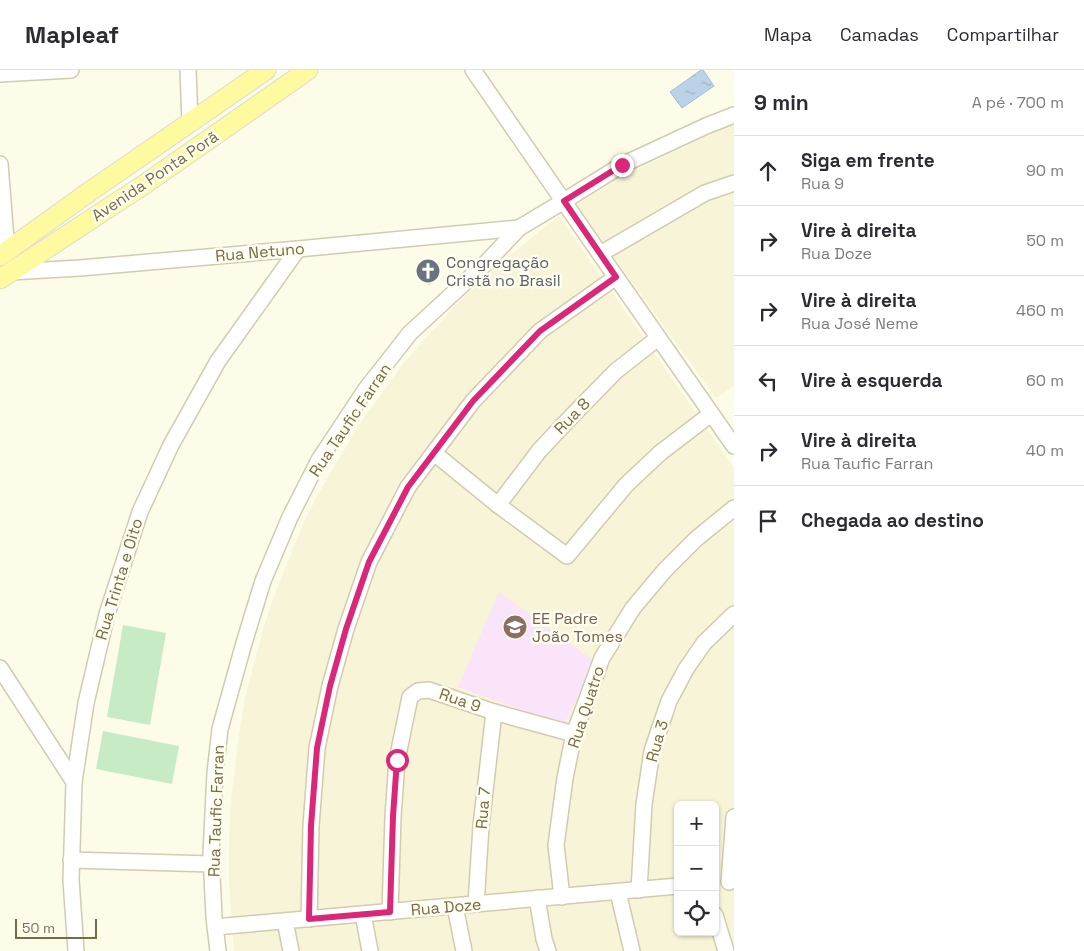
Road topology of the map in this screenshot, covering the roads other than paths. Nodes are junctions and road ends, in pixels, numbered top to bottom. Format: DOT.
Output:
graph roads {
  1 [pos="71,70"];
  2 [pos="188,70"];
  3 [pos="266,70"];
  4 [pos="308,70"];
  5 [pos="473,70"];
  6 [pos="0,74"];
  7 [pos="734,115"];
  8 [pos="190,122"];
  9 [pos="130,163"];
  10 [pos="0,164"];
  11 [pos="734,183"];
  12 [pos="145,184"];
  13 [pos="564,201"];
  14 [pos="519,228"];
  15 [pos="298,249"];
  16 [pos="3,254"];
  17 [pos="600,254"];
  18 [pos="4,274"];
  19 [pos="616,277"];
  20 [pos="658,338"];
  21 [pos="712,414"];
  22 [pos="734,446"];
  23 [pos="434,453"];
  24 [pos="498,505"];
  25 [pos="734,508"];
  26 [pos="734,614"];
  27 [pos="0,668"];
  28 [pos="494,712"];
  29 [pos="574,734"];
  30 [pos="74,782"];
  31 [pos="734,817"];
  32 [pos="71,860"];
  33 [pos="212,864"];
  34 [pos="726,882"];
  35 [pos="674,886"];
  36 [pos="639,890"];
  37 [pos="618,892"];
  38 [pos="562,897"];
  39 [pos="537,898"];
  40 [pos="476,904"];
  41 [pos="455,906"];
  42 [pos="390,912"];
  43 [pos="363,914"];
  44 [pos="309,919"];
  45 [pos="285,921"];
  46 [pos="215,927"];
  47 [pos="719,927"];
  48 [pos="76,951"];
  49 [pos="218,951"];
  50 [pos="291,951"];
  51 [pos="370,951"];
  52 [pos="464,951"];
  53 [pos="548,951"];
  54 [pos="632,951"];
  55 [pos="726,951"];
  1 -- 6 [label="street"];
  2 -- 8 [label="street"];
  3 -- 8 [label="main road, Avenida Ponta Porã"];
  4 -- 12 [label="main road, Avenida Ponta Porã"];
  5 -- 13 [label="street"];
  7 -- 13 [label="street, Rua Taufic Farran"];
  8 -- 9 [label="main road, Avenida Ponta Porã"];
  9 -- 12 [label="main road"];
  9 -- 16 [label="main road, Avenida Ponta Porã"];
  10 -- 16 [label="street"];
  11 -- 17 [label="street"];
  12 -- 18 [label="main road, Avenida Ponta Porã"];
  13 -- 14 [label="street, Rua Taufic Farran"];
  13 -- 17 [label="street"];
  14 -- 15 [label="street, Rua Netuno"];
  14 -- 33 [label="street, Rua Taufic Farran"];
  15 -- 18 [label="street, Rua Netuno"];
  15 -- 30 [label="street, Rua Trinta e Oito"];
  17 -- 19 [label="street"];
  19 -- 20 [label="street"];
  19 -- 23 [label="street"];
  20 -- 21 [label="street"];
  20 -- 24 [label="street, Rua 8"];
  21 -- 22 [label="street"];
  21 -- 24 [label="street"];
  23 -- 24 [label="street"];
  23 -- 44 [label="street"];
  25 -- 29 [label="street, Rua Quatro"];
  26 -- 36 [label="street, Rua 3"];
  27 -- 30 [label="street"];
  28 -- 29 [label="street, Rua 9"];
  28 -- 40 [label="street, Rua 7"];
  28 -- 42 [label="street, Rua 9"];
  29 -- 38 [label="street, Rua Quatro"];
  30 -- 32 [label="street, Rua Trinta e Oito"];
  31 -- 34 [label="street"];
  32 -- 33 [label="street"];
  32 -- 48 [label="street, Rua Trinta e Oito"];
  33 -- 46 [label="street, Rua Taufic Farran"];
  35 -- 36 [label="street, Rua Doze"];
  36 -- 37 [label="street, Rua Doze"];
  37 -- 38 [label="street, Rua Doze"];
  37 -- 54 [label="street"];
  38 -- 39 [label="street, Rua Doze"];
  39 -- 40 [label="street, Rua Doze"];
  39 -- 53 [label="street"];
  40 -- 41 [label="street, Rua Doze"];
  41 -- 42 [label="street, Rua Doze"];
  41 -- 52 [label="street"];
  42 -- 43 [label="street, Rua Doze"];
  43 -- 44 [label="street, Rua Doze"];
  43 -- 51 [label="street"];
  44 -- 45 [label="street, Rua Doze"];
  45 -- 46 [label="street, Rua Doze"];
  45 -- 50 [label="street"];
  46 -- 49 [label="street, Rua Taufic Farran"];
  47 -- 55 [label="street"];
}
